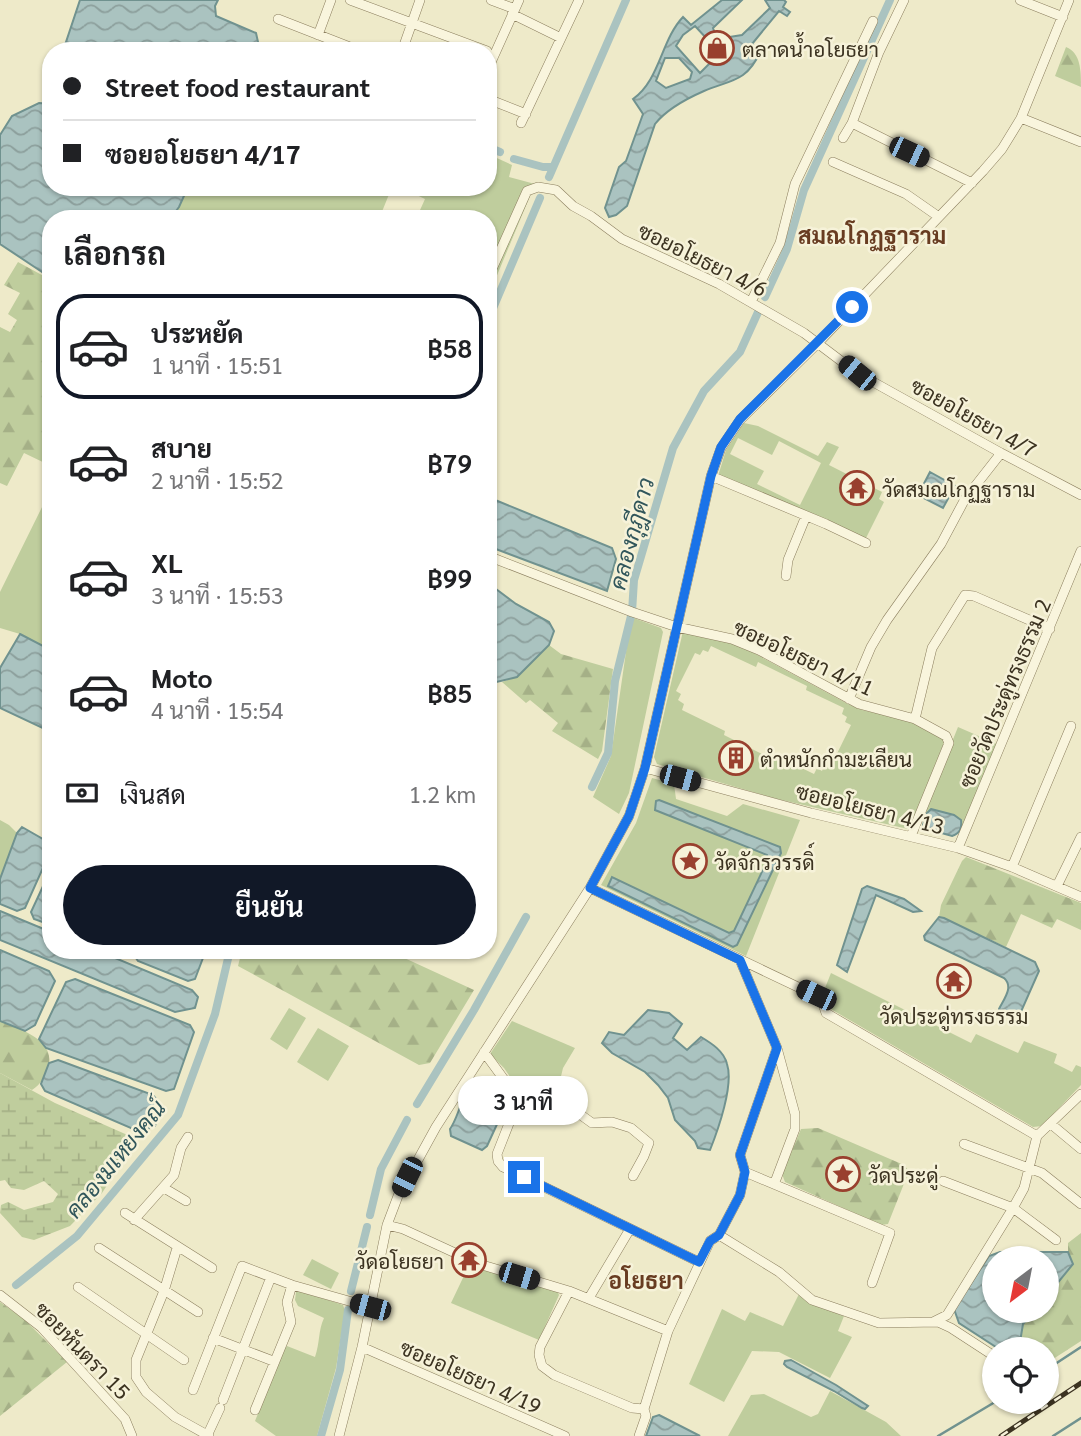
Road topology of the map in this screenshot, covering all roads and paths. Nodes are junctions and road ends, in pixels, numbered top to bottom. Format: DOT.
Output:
graph roads {
  1 [pos="331,0"];
  2 [pos="350,0"];
  3 [pos="420,0"];
  4 [pos="491,0"];
  5 [pos="579,0"];
  6 [pos="904,0"];
  7 [pos="1020,0"];
  8 [pos="1069,0"];
  9 [pos="515,8"];
  10 [pos="1062,16"];
  11 [pos="278,19"];
  12 [pos="873,21"];
  13 [pos="412,23"];
  14 [pos="318,35"];
  15 [pos="561,38"];
  16 [pos="336,42"];
  17 [pos="405,42"];
  18 [pos="463,42"];
  19 [pos="496,42"];
  20 [pos="497,104"];
  21 [pos="1021,118"];
  22 [pos="852,123"];
  23 [pos="844,138"];
  24 [pos="1081,142"];
  25 [pos="833,162"];
  26 [pos="972,183"];
  27 [pos="939,217"];
  28 [pos="497,258"];
  29 [pos="751,302"];
  30 [pos="818,343"];
  31 [pos="1001,453"];
  32 [pos="711,476"];
  33 [pos="1081,494"];
  34 [pos="806,516"];
  35 [pos="866,543"];
  36 [pos="1081,551"];
  37 [pos="497,560"];
  38 [pos="786,576"];
  39 [pos="677,627"];
  40 [pos="1050,629"];
  41 [pos="849,699"];
  42 [pos="915,719"];
  43 [pos="1071,726"];
  44 [pos="645,768"];
  45 [pos="911,836"];
  46 [pos="1081,837"];
  47 [pos="958,848"];
  48 [pos="1012,867"];
  49 [pos="1057,886"];
  50 [pos="590,888"];
  51 [pos="1081,897"];
  52 [pos="745,962"];
  53 [pos="777,1048"];
  54 [pos="484,1052"];
  55 [pos="1081,1094"];
  56 [pos="516,1096"];
  57 [pos="1051,1124"];
  58 [pos="1037,1136"];
  59 [pos="188,1137"];
  60 [pos="964,1143"];
  61 [pos="1081,1149"];
  62 [pos="1030,1168"];
  63 [pos="745,1172"];
  64 [pos="632,1176"];
  65 [pos="943,1181"];
  66 [pos="775,1182"];
  67 [pos="164,1188"];
  68 [pos="186,1201"];
  69 [pos="1081,1204"];
  70 [pos="1013,1208"];
  71 [pos="125,1213"];
  72 [pos="134,1220"];
  73 [pos="387,1225"];
  74 [pos="630,1229"];
  75 [pos="719,1235"];
  76 [pos="1056,1240"];
  77 [pos="99,1248"];
  78 [pos="177,1248"];
  79 [pos="699,1262"];
  80 [pos="212,1268"];
  81 [pos="271,1277"];
  82 [pos="872,1283"];
  83 [pos="292,1285"];
  84 [pos="78,1287"];
  85 [pos="164,1291"];
  86 [pos="569,1291"];
  87 [pos="0,1295"];
  88 [pos="589,1298"];
  89 [pos="370,1307"];
  90 [pos="198,1312"];
  91 [pos="947,1315"];
  92 [pos="933,1322"];
  93 [pos="951,1328"];
  94 [pos="668,1332"];
  95 [pos="147,1336"];
  96 [pos="213,1338"];
  97 [pos="362,1346"];
  98 [pos="982,1348"];
  99 [pos="242,1350"];
  100 [pos="184,1360"];
  101 [pos="274,1361"];
  102 [pos="193,1390"];
  103 [pos="644,1409"];
  104 [pos="255,1410"];
  105 [pos="132,1436"];
  106 [pos="208,1436"];
  107 [pos="339,1436"];
  108 [pos="565,1436"];
  109 [pos="639,1436"];
  1 -- 14 [label="street"];
  2 -- 13 [label="street"];
  3 -- 13 [label="street"];
  4 -- 9 [label="street"];
  5 -- 15 [label="street"];
  6 -- 22 [label="street"];
  7 -- 10 [label="street"];
  8 -- 10 [label="street"];
  9 -- 15 [label="street"];
  9 -- 19 [label="street"];
  10 -- 21 [label="street"];
  11 -- 14 [label="street"];
  12 -- 29 [label="street"];
  13 -- 17 [label="street"];
  13 -- 18 [label="street"];
  14 -- 16 [label="street"];
  15 -- 20 [label="street"];
  21 -- 24 [label="street"];
  21 -- 26 [label="street"];
  22 -- 23 [label="street"];
  22 -- 26 [label="street"];
  25 -- 27 [label="street"];
  26 -- 27 [label="street"];
  27 -- 30 [label="street"];
  28 -- 29 [label="street, ซอยอโยธยา 4/6"];
  29 -- 30 [label="street, ซอยอโยธยา 4/6"];
  30 -- 31 [label="street, ซอยอโยธยา 4/7"];
  30 -- 32 [label="street"];
  31 -- 33 [label="street, ซอยอโยธยา 4/7"];
  31 -- 41 [label="street"];
  32 -- 34 [label="street"];
  32 -- 39 [label="street"];
  34 -- 35 [label="street"];
  34 -- 38 [label="street"];
  36 -- 40 [label="street, ซอยวัดประดู่ทรงธรรม 2"];
  37 -- 39 [label="street, ซอยอโยธยา 4/11"];
  39 -- 41 [label="street, ซอยอโยธยา 4/11"];
  39 -- 44 [label="street"];
  40 -- 42 [label="street"];
  40 -- 47 [label="street, ซอยวัดประดู่ทรงธรรม 2"];
  41 -- 42 [label="street, ซอยอโยธยา 4/11"];
  42 -- 45 [label="street, ซอยอโยธยา 4/11"];
  43 -- 48 [label="street"];
  44 -- 45 [label="street, ซอยอโยธยา 4/13"];
  44 -- 50 [label="street"];
  45 -- 47 [label="street, ซอยอโยธยา 4/13"];
  46 -- 49 [label="street"];
  47 -- 48 [label="street, ซอยอโยธยา 4/13"];
  48 -- 49 [label="street, ซอยอโยธยา 4/13"];
  49 -- 51 [label="street, ซอยอโยธยา 4/13"];
  50 -- 52 [label="street"];
  50 -- 54 [label="street"];
  52 -- 53 [label="street"];
  52 -- 58 [label="street"];
  53 -- 63 [label="street"];
  53 -- 66 [label="street"];
  54 -- 56 [label="street"];
  54 -- 73 [label="street"];
  55 -- 57 [label="street"];
  56 -- 64 [label="street"];
  56 -- 74 [label="street"];
  57 -- 58 [label="street"];
  57 -- 61 [label="street"];
  58 -- 62 [label="street"];
  59 -- 67 [label="street"];
  60 -- 62 [label="street"];
  62 -- 69 [label="street"];
  62 -- 70 [label="street"];
  63 -- 66 [label="street"];
  63 -- 75 [label="street"];
  65 -- 70 [label="street"];
  66 -- 82 [label="street"];
  67 -- 68 [label="street"];
  67 -- 72 [label="street"];
  70 -- 76 [label="street"];
  70 -- 91 [label="street"];
  71 -- 72 [label="street"];
  72 -- 78 [label="street"];
  73 -- 86 [label="street"];
  73 -- 89 [label="street"];
  74 -- 79 [label="street"];
  74 -- 88 [label="street"];
  75 -- 79 [label="street"];
  75 -- 92 [label="street"];
  77 -- 85 [label="street"];
  78 -- 80 [label="street"];
  78 -- 85 [label="street"];
  79 -- 94 [label="street"];
  81 -- 83 [label="street"];
  81 -- 96 [label="street"];
  81 -- 99 [label="street"];
  83 -- 89 [label="street"];
  83 -- 101 [label="street"];
  84 -- 95 [label="street"];
  85 -- 90 [label="street"];
  85 -- 95 [label="street"];
  86 -- 88 [label="street"];
  86 -- 103 [label="street"];
  87 -- 105 [label="street, ซอยหันตรา 15"];
  88 -- 94 [label="street"];
  89 -- 97 [label="street"];
  91 -- 92 [label="street"];
  91 -- 93 [label="street"];
  92 -- 93 [label="street"];
  93 -- 98 [label="street"];
  94 -- 103 [label="street"];
  95 -- 100 [label="street"];
  95 -- 106 [label="street"];
  96 -- 99 [label="street"];
  96 -- 102 [label="street"];
  97 -- 107 [label="street"];
  97 -- 108 [label="street, ซอยอโยธยา 4/19"];
  99 -- 101 [label="street"];
  99 -- 106 [label="street"];
  101 -- 104 [label="street"];
  103 -- 109 [label="street"];
}
